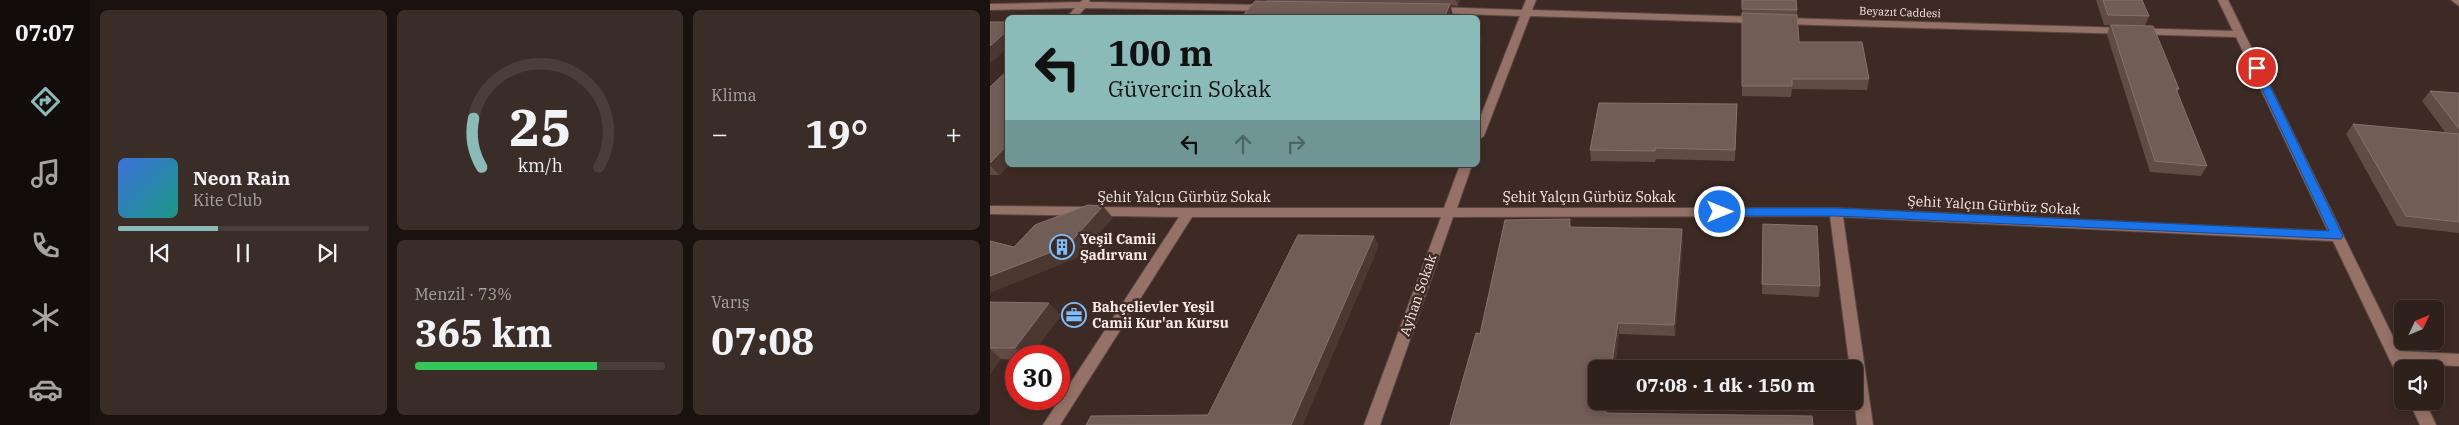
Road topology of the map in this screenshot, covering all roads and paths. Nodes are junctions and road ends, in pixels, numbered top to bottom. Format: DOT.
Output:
graph roads {
  1 [pos="1530,0"];
  2 [pos="2223,0"];
  3 [pos="2456,0"];
  4 [pos="1086,2"];
  5 [pos="2459,3"];
  6 [pos="990,7"];
  7 [pos="1280,8"];
  8 [pos="1428,10"];
  9 [pos="1527,11"];
  10 [pos="1073,15"];
  11 [pos="2240,34"];
  12 [pos="1480,131"];
  13 [pos="1465,167"];
  14 [pos="990,210"];
  15 [pos="1447,212"];
  16 [pos="1836,212"];
  17 [pos="1188,213"];
  18 [pos="2337,236"];
  19 [pos="2396,357"];
  20 [pos="2397,360"];
  21 [pos="2459,360"];
  22 [pos="2421,410"];
  23 [pos="1051,425"];
  24 [pos="1372,425"];
  25 [pos="1865,425"];
  26 [pos="2428,425"];
  1 -- 9 [label="street"];
  2 -- 11 [label="street"];
  3 -- 5 [label="street"];
  4 -- 6 [label="street"];
  4 -- 7 [label="street"];
  4 -- 10 [label="street"];
  8 -- 9 [label="street, Beyazıt Caddesi"];
  9 -- 11 [label="street, Beyazıt Caddesi"];
  9 -- 12 [label="street"];
  11 -- 18 [label="street"];
  13 -- 15 [label="street, Ayhan Sokak"];
  14 -- 17 [label="street, Şehit Yalçın Gürbüz Sokak"];
  15 -- 16 [label="street, Şehit Yalçın Gürbüz Sokak"];
  15 -- 17 [label="street, Şehit Yalçın Gürbüz Sokak"];
  15 -- 24 [label="street, Ayhan Sokak"];
  16 -- 18 [label="street, Şehit Yalçın Gürbüz Sokak"];
  16 -- 25 [label="street"];
  17 -- 23 [label="street"];
  18 -- 19 [label="street"];
  19 -- 20 [label="street"];
  19 -- 21 [label="street"];
  22 -- 26 [label="street"];
}
